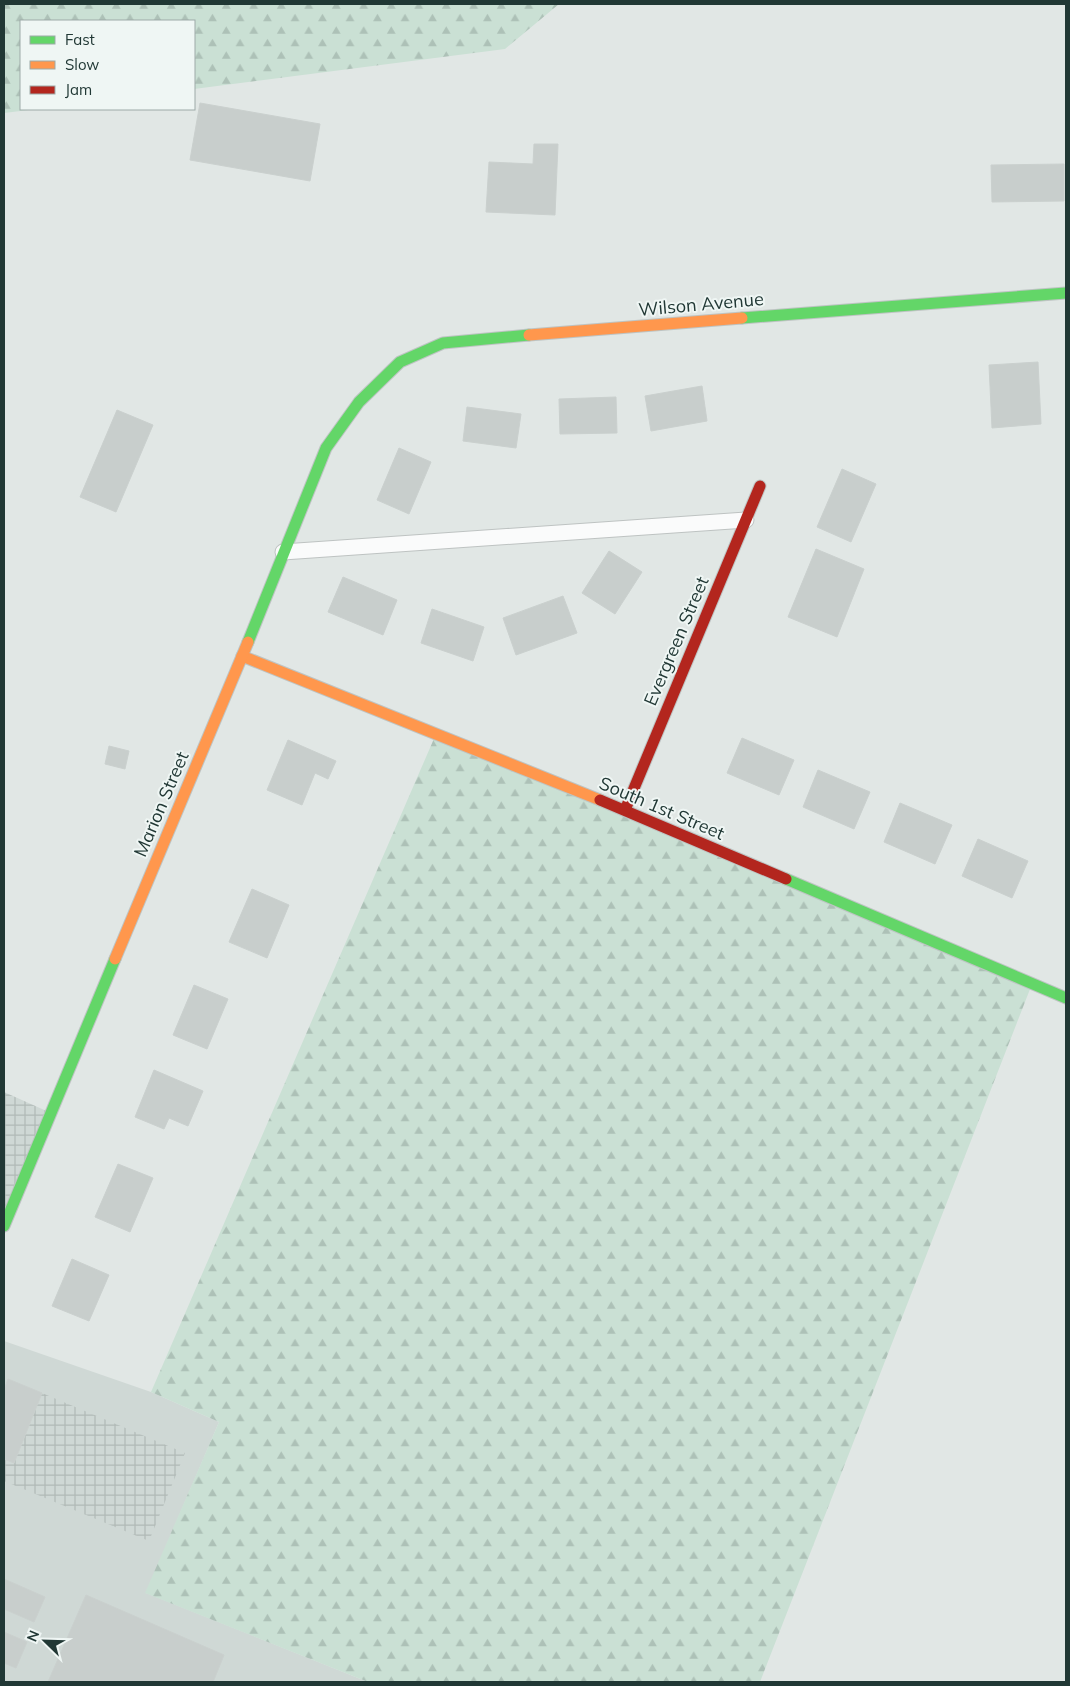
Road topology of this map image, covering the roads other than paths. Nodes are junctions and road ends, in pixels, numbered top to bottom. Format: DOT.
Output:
graph roads {
  1 [pos="1066,293"];
  2 [pos="359,402"];
  3 [pos="760,486"];
  4 [pos="746,520"];
  5 [pos="283,552"];
  6 [pos="242,656"];
  7 [pos="625,810"];
  8 [pos="1066,998"];
  9 [pos="4,1226"];
  1 -- 2 [label="street, Wilson Avenue"];
  2 -- 5 [label="street, Marion Street"];
  3 -- 4 [label="street, Evergreen Street"];
  4 -- 5 [label="lane"];
  4 -- 7 [label="street, Evergreen Street"];
  5 -- 6 [label="street, Marion Street"];
  6 -- 7 [label="street, South 1st Street"];
  6 -- 9 [label="street, Marion Street"];
  7 -- 8 [label="street, South 1st Street"];
}
